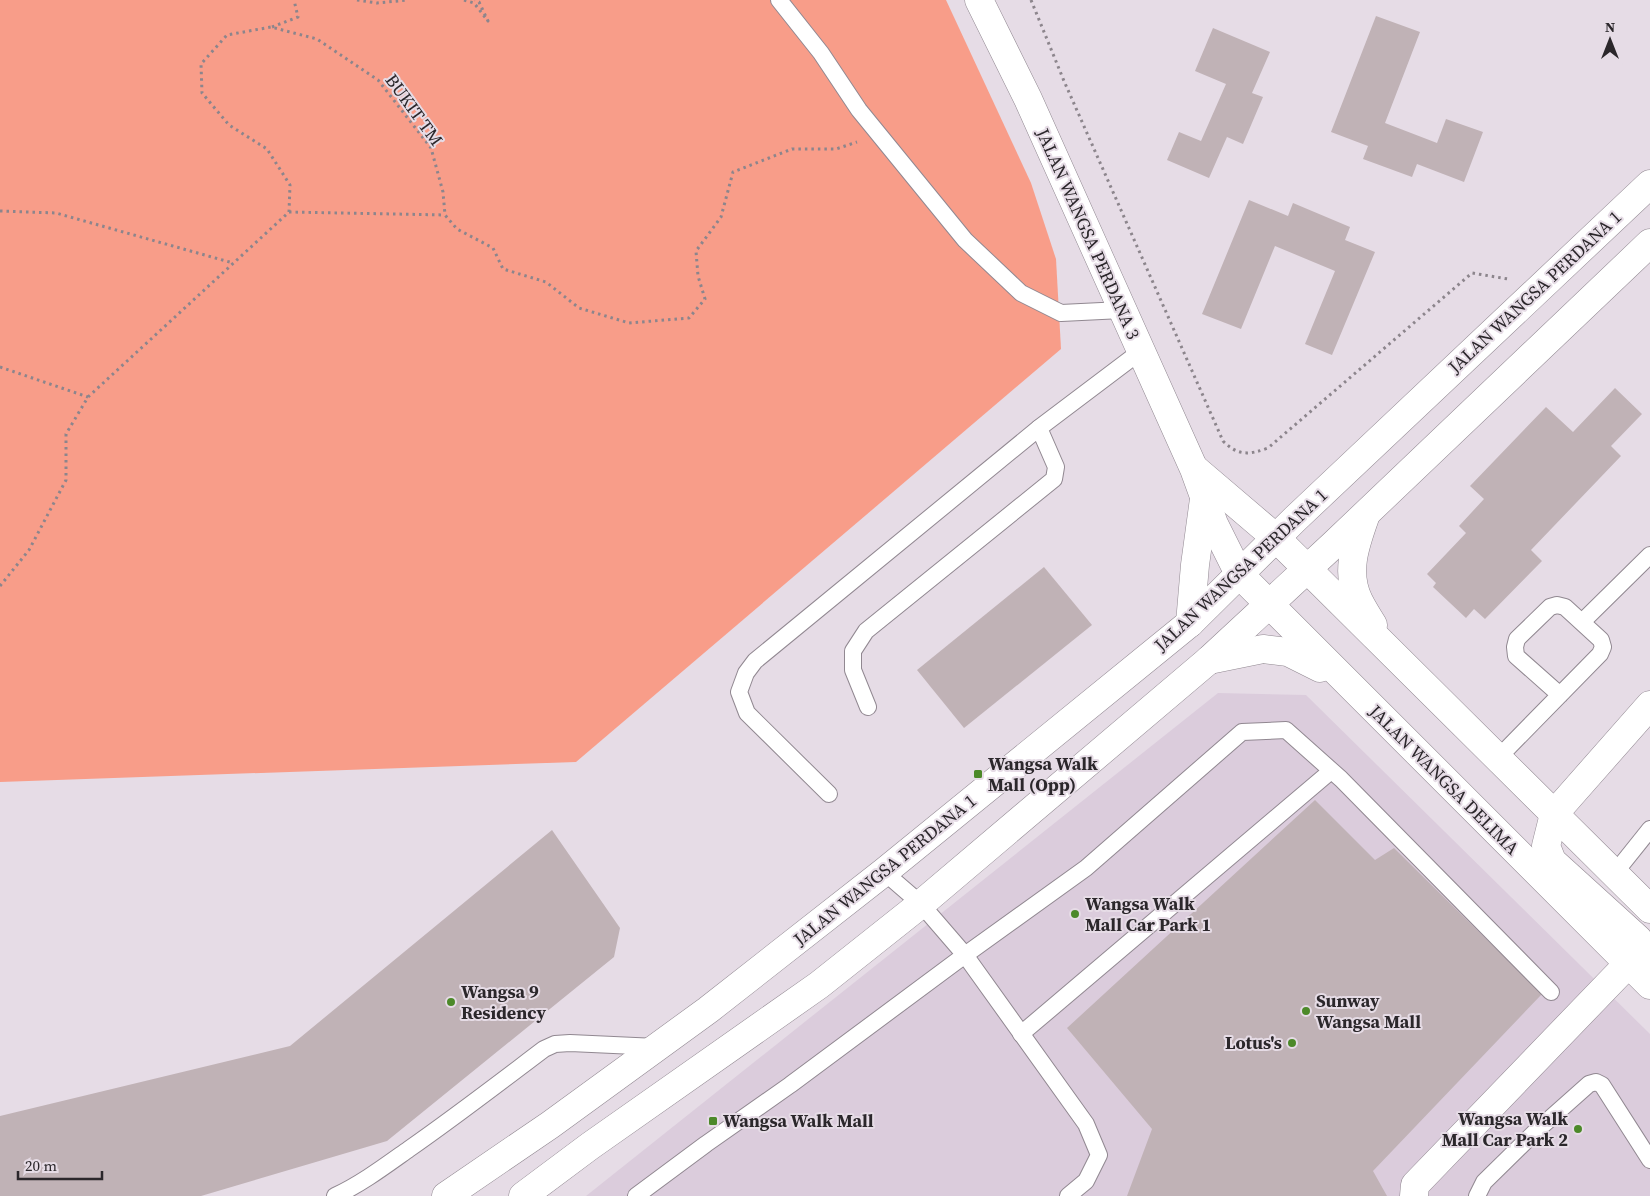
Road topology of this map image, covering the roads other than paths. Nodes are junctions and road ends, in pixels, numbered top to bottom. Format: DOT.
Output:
graph roads {
  1 [pos="779,0"];
  2 [pos="979,0"];
  3 [pos="1650,184"];
  4 [pos="1650,243"];
  5 [pos="1122,310"];
  6 [pos="1140,351"];
  7 [pos="1039,428"];
  8 [pos="1194,469"];
  9 [pos="1204,498"];
  10 [pos="1366,514"];
  11 [pos="1276,538"];
  12 [pos="1650,555"];
  13 [pos="1306,569"];
  14 [pos="1239,574"];
  15 [pos="1269,605"];
  16 [pos="1582,622"];
  17 [pos="1190,623"];
  18 [pos="1390,654"];
  19 [pos="1209,660"];
  20 [pos="1344,680"];
  21 [pos="1560,695"];
  22 [pos="1650,705"];
  23 [pos="868,707"];
  24 [pos="1497,759"];
  25 [pos="1331,771"];
  26 [pos="828,794"];
  27 [pos="1554,814"];
  28 [pos="1650,829"];
  29 [pos="884,872"];
  30 [pos="1614,874"];
  31 [pos="920,904"];
  32 [pos="1650,910"];
  33 [pos="965,955"];
  34 [pos="1639,966"];
  35 [pos="1650,985"];
  36 [pos="1550,992"];
  37 [pos="1021,1034"];
  38 [pos="657,1047"];
  39 [pos="1650,1160"];
  40 [pos="335,1196"];
  41 [pos="446,1196"];
  42 [pos="523,1196"];
  43 [pos="636,1196"];
  44 [pos="1068,1196"];
  45 [pos="1414,1196"];
  46 [pos="1476,1196"];
  1 -- 5 [label="lane"];
  2 -- 5 [label="street, JALAN WANGSA PERDANA 3"];
  3 -- 11 [label="street, JALAN WANGSA PERDANA 1"];
  4 -- 10 [label="street"];
  5 -- 6 [label="street, JALAN WANGSA PERDANA 3"];
  6 -- 7 [label="lane"];
  6 -- 8 [label="street, JALAN WANGSA PERDANA 3"];
  7 -- 23 [label="lane"];
  7 -- 26 [label="lane"];
  8 -- 9 [label="street, JALAN WANGSA PERDANA 3"];
  8 -- 11 [label="street, JALAN WANGSA PERDANA 3"];
  9 -- 14 [label="street, JALAN WANGSA PERDANA 3"];
  9 -- 17 [label="street"];
  10 -- 13 [label="street"];
  10 -- 18 [label="street"];
  11 -- 13 [label="street"];
  11 -- 14 [label="street, JALAN WANGSA PERDANA 1"];
  12 -- 16 [label="lane"];
  13 -- 15 [label="street"];
  13 -- 18 [label="street"];
  14 -- 15 [label="street, JALAN WANGSA DELIMA"];
  14 -- 17 [label="street, JALAN WANGSA PERDANA 1"];
  15 -- 19 [label="street"];
  15 -- 20 [label="street, JALAN WANGSA DELIMA"];
  16 -- 21 [label="lane"];
  16 -- 21 [label="lane"];
  17 -- 29 [label="street, JALAN WANGSA PERDANA 1"];
  18 -- 24 [label="street"];
  19 -- 20 [label="street"];
  19 -- 31 [label="street"];
  20 -- 34 [label="street, JALAN WANGSA DELIMA"];
  21 -- 24 [label="lane"];
  22 -- 27 [label="street"];
  24 -- 27 [label="street"];
  25 -- 33 [label="lane"];
  25 -- 36 [label="lane"];
  25 -- 37 [label="lane"];
  27 -- 30 [label="street"];
  27 -- 34 [label="street"];
  28 -- 30 [label="lane"];
  29 -- 31 [label="lane"];
  29 -- 38 [label="street, JALAN WANGSA PERDANA 1"];
  30 -- 32 [label="street"];
  31 -- 33 [label="lane"];
  31 -- 42 [label="street"];
  33 -- 37 [label="lane"];
  33 -- 43 [label="lane"];
  34 -- 35 [label="street, JALAN WANGSA DELIMA"];
  34 -- 45 [label="street"];
  37 -- 44 [label="lane"];
  38 -- 40 [label="lane"];
  38 -- 41 [label="street, JALAN WANGSA PERDANA 1"];
  39 -- 46 [label="lane"];
}
